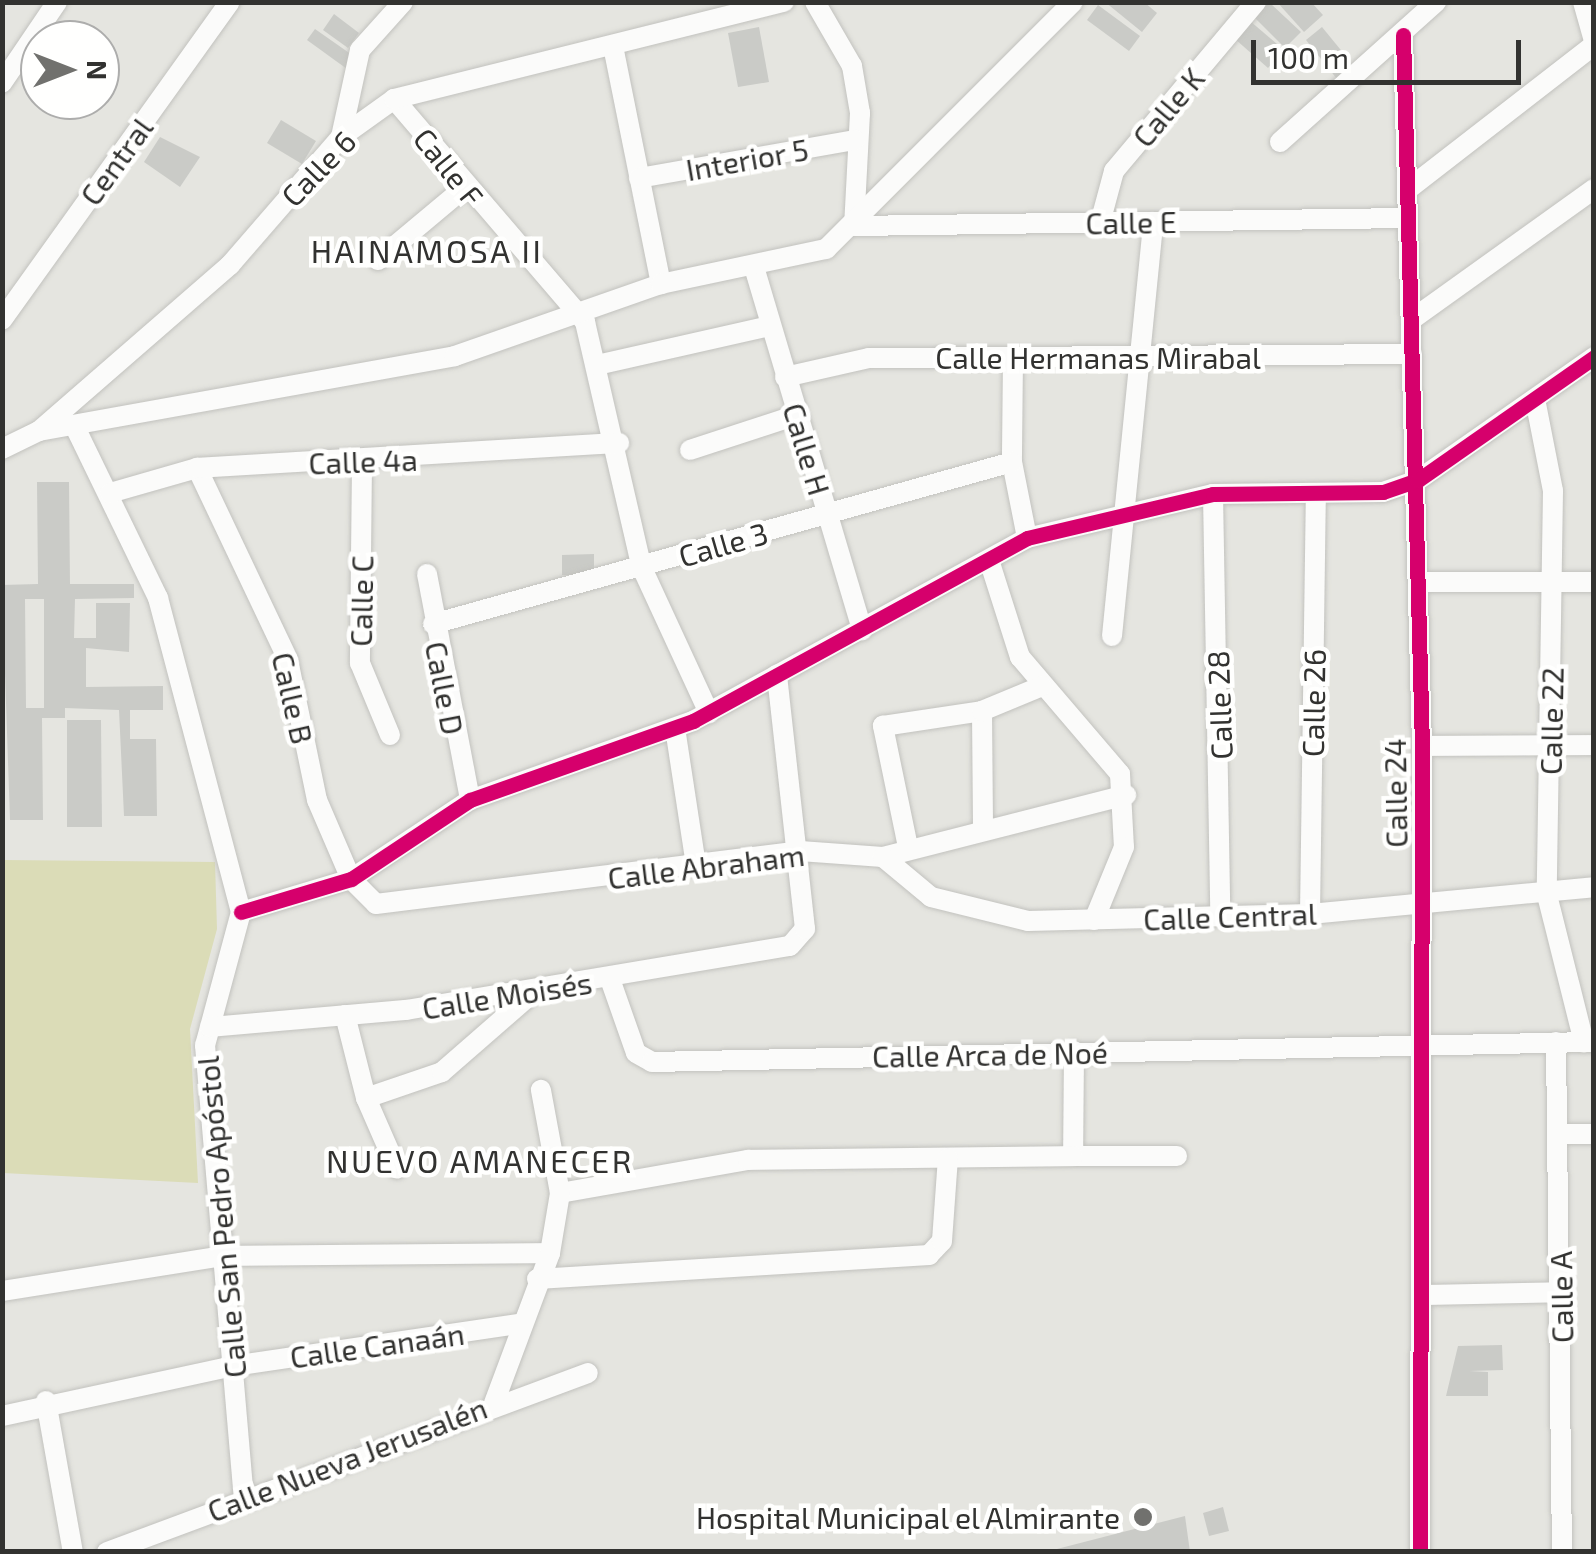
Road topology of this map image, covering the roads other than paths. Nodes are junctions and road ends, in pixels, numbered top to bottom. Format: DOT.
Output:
graph roads {
  1 [pos="57,2"];
  2 [pos="230,2"];
  3 [pos="404,2"];
  4 [pos="784,2"];
  5 [pos="815,2"];
  6 [pos="1073,2"];
  7 [pos="1256,2"];
  8 [pos="1436,2"];
  9 [pos="1583,2"];
  10 [pos="1402,35"];
  11 [pos="1594,43"];
  12 [pos="614,52"];
  13 [pos="2,82"];
  14 [pos="394,100"];
  15 [pos="341,137"];
  16 [pos="856,140"];
  17 [pos="1280,142"];
  18 [pos="639,178"];
  19 [pos="464,188"];
  20 [pos="1594,189"];
  21 [pos="1407,190"];
  22 [pos="1408,218"];
  23 [pos="1100,222"];
  24 [pos="1153,222"];
  25 [pos="854,226"];
  26 [pos="378,260"];
  27 [pos="754,268"];
  28 [pos="660,284"];
  29 [pos="578,317"];
  30 [pos="2,320"];
  31 [pos="1412,320"];
  32 [pos="770,326"];
  33 [pos="1412,354"];
  34 [pos="1139,356"];
  35 [pos="1594,357"];
  36 [pos="1013,358"];
  37 [pos="597,365"];
  38 [pos="786,376"];
  39 [pos="1535,398"];
  40 [pos="797,414"];
  41 [pos="76,429"];
  42 [pos="39,430"];
  43 [pos="619,443"];
  44 [pos="2,449"];
  45 [pos="690,450"];
  46 [pos="362,462"];
  47 [pos="1012,462"];
  48 [pos="197,468"];
  49 [pos="1418,480"];
  50 [pos="110,493"];
  51 [pos="1316,493"];
  52 [pos="1213,494"];
  53 [pos="1128,507"];
  54 [pos="827,514"];
  55 [pos="1027,538"];
  56 [pos="989,560"];
  57 [pos="642,568"];
  58 [pos="427,574"];
  59 [pos="1420,582"];
  60 [pos="1594,582"];
  61 [pos="1552,583"];
  62 [pos="433,624"];
  63 [pos="862,630"];
  64 [pos="1112,636"];
  65 [pos="778,676"];
  66 [pos="1042,686"];
  67 [pos="982,711"];
  68 [pos="709,712"];
  69 [pos="675,728"];
  70 [pos="390,734"];
  71 [pos="1552,744"];
  72 [pos="1594,744"];
  73 [pos="1422,746"];
  74 [pos="1126,795"];
  75 [pos="470,800"];
  76 [pos="984,830"];
  77 [pos="908,847"];
  78 [pos="800,851"];
  79 [pos="883,857"];
  80 [pos="696,866"];
  81 [pos="352,879"];
  82 [pos="1594,886"];
  83 [pos="1546,894"];
  84 [pos="1424,905"];
  85 [pos="241,912"];
  86 [pos="1310,914"];
  87 [pos="1220,916"];
  88 [pos="1094,920"];
  89 [pos="610,979"];
  90 [pos="536,990"];
  91 [pos="346,1016"];
  92 [pos="210,1028"];
  93 [pos="1556,1042"];
  94 [pos="1589,1042"];
  95 [pos="1425,1048"];
  96 [pos="1074,1051"];
  97 [pos="541,1090"];
  98 [pos="366,1098"];
  99 [pos="1558,1134"];
  100 [pos="1594,1134"];
  101 [pos="1073,1156"];
  102 [pos="1176,1156"];
  103 [pos="948,1158"];
  104 [pos="397,1169"];
  105 [pos="560,1194"];
  106 [pos="550,1253"];
  107 [pos="224,1256"];
  108 [pos="537,1279"];
  109 [pos="2,1291"];
  110 [pos="1562,1292"];
  111 [pos="1424,1296"];
  112 [pos="517,1324"];
  113 [pos="233,1366"];
  114 [pos="588,1373"];
  115 [pos="46,1401"];
  116 [pos="494,1403"];
  117 [pos="2,1416"];
  118 [pos="244,1498"];
  119 [pos="73,1552"];
  120 [pos="108,1552"];
  121 [pos="1420,1552"];
  122 [pos="1562,1552"];
  1 -- 13 [label="street"];
  2 -- 30 [label="street, Central"];
  3 -- 15 [label="street"];
  4 -- 12 [label="street, Calle 6"];
  5 -- 16 [label="street"];
  6 -- 25 [label="street"];
  7 -- 23 [label="street, Calle K"];
  8 -- 10 [label="street"];
  9 -- 11 [label="street"];
  10 -- 17 [label="street"];
  10 -- 21 [label="street, Calle 24"];
  11 -- 21 [label="street"];
  12 -- 14 [label="street, Calle 6"];
  12 -- 18 [label="street"];
  14 -- 15 [label="street, Calle 6"];
  14 -- 19 [label="street, Calle F"];
  15 -- 42 [label="street, Calle 6"];
  16 -- 18 [label="street, Interior 5"];
  16 -- 25 [label="street"];
  18 -- 28 [label="street"];
  19 -- 26 [label="street"];
  19 -- 29 [label="street, Calle F"];
  20 -- 31 [label="street"];
  21 -- 22 [label="street, Calle 24"];
  22 -- 24 [label="street, Calle E"];
  22 -- 31 [label="street, Calle 24"];
  23 -- 24 [label="street, Calle E"];
  23 -- 25 [label="street, Calle E"];
  24 -- 34 [label="street"];
  25 -- 27 [label="street"];
  27 -- 28 [label="street"];
  27 -- 32 [label="street, Calle H"];
  28 -- 29 [label="street"];
  29 -- 37 [label="street"];
  29 -- 41 [label="street"];
  31 -- 33 [label="street, Calle 24"];
  32 -- 37 [label="street"];
  32 -- 38 [label="street, Calle H"];
  33 -- 34 [label="street, Calle Hermanas Mirabal"];
  33 -- 49 [label="street, Calle 24"];
  34 -- 36 [label="street, Calle Hermanas Mirabal"];
  34 -- 53 [label="street"];
  35 -- 39 [label="street"];
  36 -- 38 [label="street, Calle Hermanas Mirabal"];
  36 -- 47 [label="street"];
  37 -- 43 [label="street"];
  38 -- 40 [label="street, Calle H"];
  39 -- 49 [label="street"];
  39 -- 61 [label="street, Calle 22"];
  40 -- 45 [label="street"];
  40 -- 54 [label="street, Calle H"];
  41 -- 42 [label="street"];
  41 -- 50 [label="street, Calle San Pedro Apóstol"];
  42 -- 44 [label="street"];
  43 -- 46 [label="street, Calle 4a"];
  43 -- 57 [label="street"];
  46 -- 48 [label="street, Calle 4a"];
  46 -- 70 [label="street, Calle C"];
  47 -- 54 [label="street, Calle 3"];
  47 -- 55 [label="street"];
  48 -- 50 [label="street, Calle 4a"];
  48 -- 81 [label="street, Calle B"];
  49 -- 51 [label="street"];
  49 -- 59 [label="street, Calle 24"];
  50 -- 85 [label="street, Calle San Pedro Apóstol"];
  51 -- 52 [label="street"];
  51 -- 86 [label="street, Calle 26"];
  52 -- 53 [label="street"];
  52 -- 87 [label="street, Calle 28"];
  53 -- 55 [label="street"];
  53 -- 64 [label="street"];
  54 -- 57 [label="street, Calle 3"];
  54 -- 63 [label="street, Calle H"];
  55 -- 56 [label="street"];
  56 -- 63 [label="street"];
  56 -- 66 [label="street"];
  57 -- 62 [label="street, Calle 3"];
  57 -- 68 [label="street"];
  58 -- 62 [label="street, Calle D"];
  59 -- 61 [label="street"];
  59 -- 73 [label="street, Calle 24"];
  60 -- 61 [label="street"];
  61 -- 71 [label="street, Calle 22"];
  62 -- 75 [label="street, Calle D"];
  63 -- 65 [label="street"];
  65 -- 68 [label="street"];
  65 -- 78 [label="street"];
  66 -- 67 [label="street"];
  66 -- 74 [label="street"];
  67 -- 76 [label="street"];
  67 -- 77 [label="street"];
  68 -- 69 [label="street"];
  69 -- 75 [label="street"];
  69 -- 80 [label="street"];
  71 -- 72 [label="street"];
  71 -- 73 [label="street"];
  71 -- 83 [label="street, Calle 22"];
  73 -- 84 [label="street, Calle 24"];
  74 -- 76 [label="street, Calle Abraham"];
  74 -- 88 [label="street"];
  75 -- 81 [label="street"];
  76 -- 77 [label="street, Calle Abraham"];
  77 -- 79 [label="street, Calle Abraham"];
  78 -- 79 [label="street, Calle Abraham"];
  78 -- 80 [label="street, Calle Abraham"];
  78 -- 89 [label="street, Calle Moisés"];
  79 -- 88 [label="street, Calle Central"];
  80 -- 81 [label="street, Calle Abraham"];
  81 -- 85 [label="street"];
  82 -- 83 [label="street, Calle Central"];
  83 -- 84 [label="street, Calle Central"];
  83 -- 94 [label="street, Calle 22"];
  84 -- 86 [label="street, Calle Central"];
  84 -- 95 [label="street, Calle 24"];
  85 -- 92 [label="street, Calle San Pedro Apóstol"];
  86 -- 87 [label="street, Calle Central"];
  87 -- 88 [label="street, Calle Central"];
  89 -- 90 [label="street, Calle Moisés"];
  89 -- 96 [label="street, Calle Arca de Noé"];
  90 -- 91 [label="street, Calle Moisés"];
  90 -- 98 [label="street"];
  91 -- 92 [label="street, Calle Moisés"];
  91 -- 98 [label="street"];
  92 -- 107 [label="street, Calle San Pedro Apóstol"];
  93 -- 94 [label="street, Calle Arca de Noé"];
  93 -- 95 [label="street, Calle Arca de Noé"];
  93 -- 99 [label="street, Calle A"];
  95 -- 96 [label="street, Calle Arca de Noé"];
  95 -- 111 [label="street, Calle 24"];
  96 -- 101 [label="street"];
  97 -- 105 [label="street"];
  98 -- 104 [label="street"];
  99 -- 100 [label="street"];
  99 -- 110 [label="street, Calle A"];
  101 -- 102 [label="street"];
  101 -- 103 [label="street"];
  103 -- 105 [label="street"];
  103 -- 108 [label="street"];
  105 -- 106 [label="street"];
  106 -- 107 [label="street"];
  106 -- 108 [label="street"];
  107 -- 109 [label="street"];
  107 -- 113 [label="street, Calle San Pedro Apóstol"];
  108 -- 112 [label="street"];
  110 -- 111 [label="street"];
  110 -- 122 [label="street, Calle A"];
  111 -- 121 [label="street, Calle 24"];
  112 -- 113 [label="street, Calle Canaán"];
  112 -- 116 [label="street"];
  113 -- 115 [label="street, Calle Canaán"];
  113 -- 118 [label="street, Calle San Pedro Apóstol"];
  114 -- 116 [label="street, Calle Nueva Jerusalén"];
  115 -- 117 [label="street, Calle Canaán"];
  115 -- 119 [label="street"];
  116 -- 118 [label="street, Calle Nueva Jerusalén"];
  118 -- 120 [label="street, Calle Nueva Jerusalén"];
}
